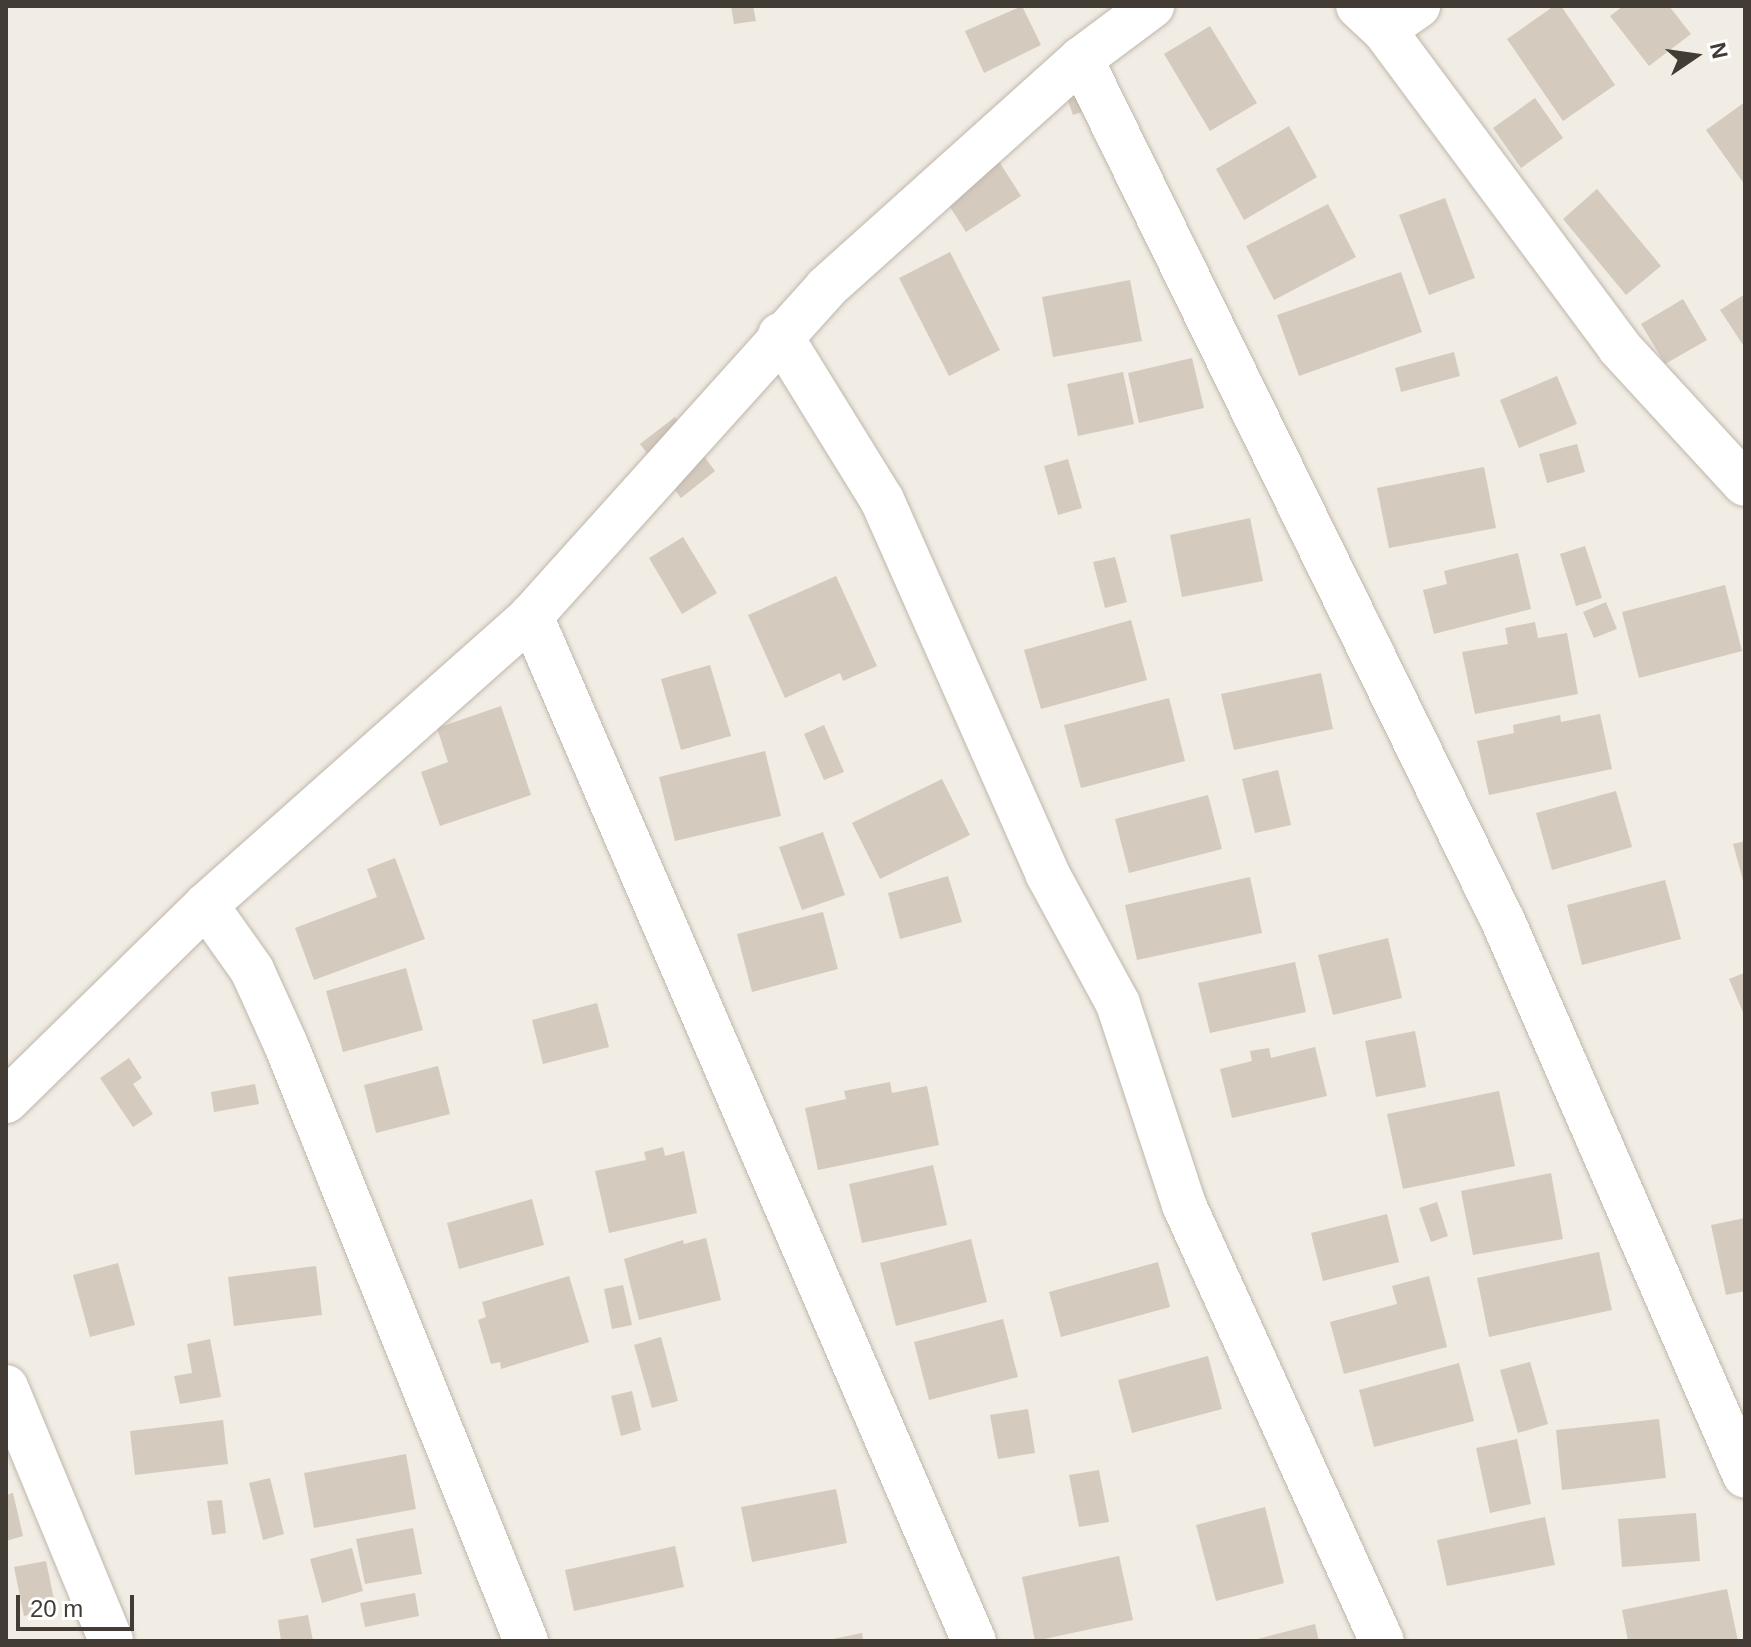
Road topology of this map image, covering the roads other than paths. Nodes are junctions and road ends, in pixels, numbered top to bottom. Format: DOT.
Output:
graph roads {
  1 [pos="1152,6"];
  2 [pos="1387,14"];
  3 [pos="1081,59"];
  4 [pos="780,335"];
  5 [pos="1745,484"];
  6 [pos="531,616"];
  7 [pos="206,905"];
  8 [pos="6,1101"];
  9 [pos="6,1387"];
  10 [pos="1745,1476"];
  11 [pos="111,1641"];
  12 [pos="526,1641"];
  13 [pos="974,1641"];
  14 [pos="1382,1641"];
  1 -- 3 [label="street"];
  2 -- 5 [label="street"];
  3 -- 4 [label="street"];
  3 -- 10 [label="street"];
  4 -- 6 [label="street"];
  4 -- 14 [label="street"];
  6 -- 7 [label="street"];
  6 -- 13 [label="street"];
  7 -- 8 [label="street"];
  7 -- 12 [label="street"];
  9 -- 11 [label="street"];
}
